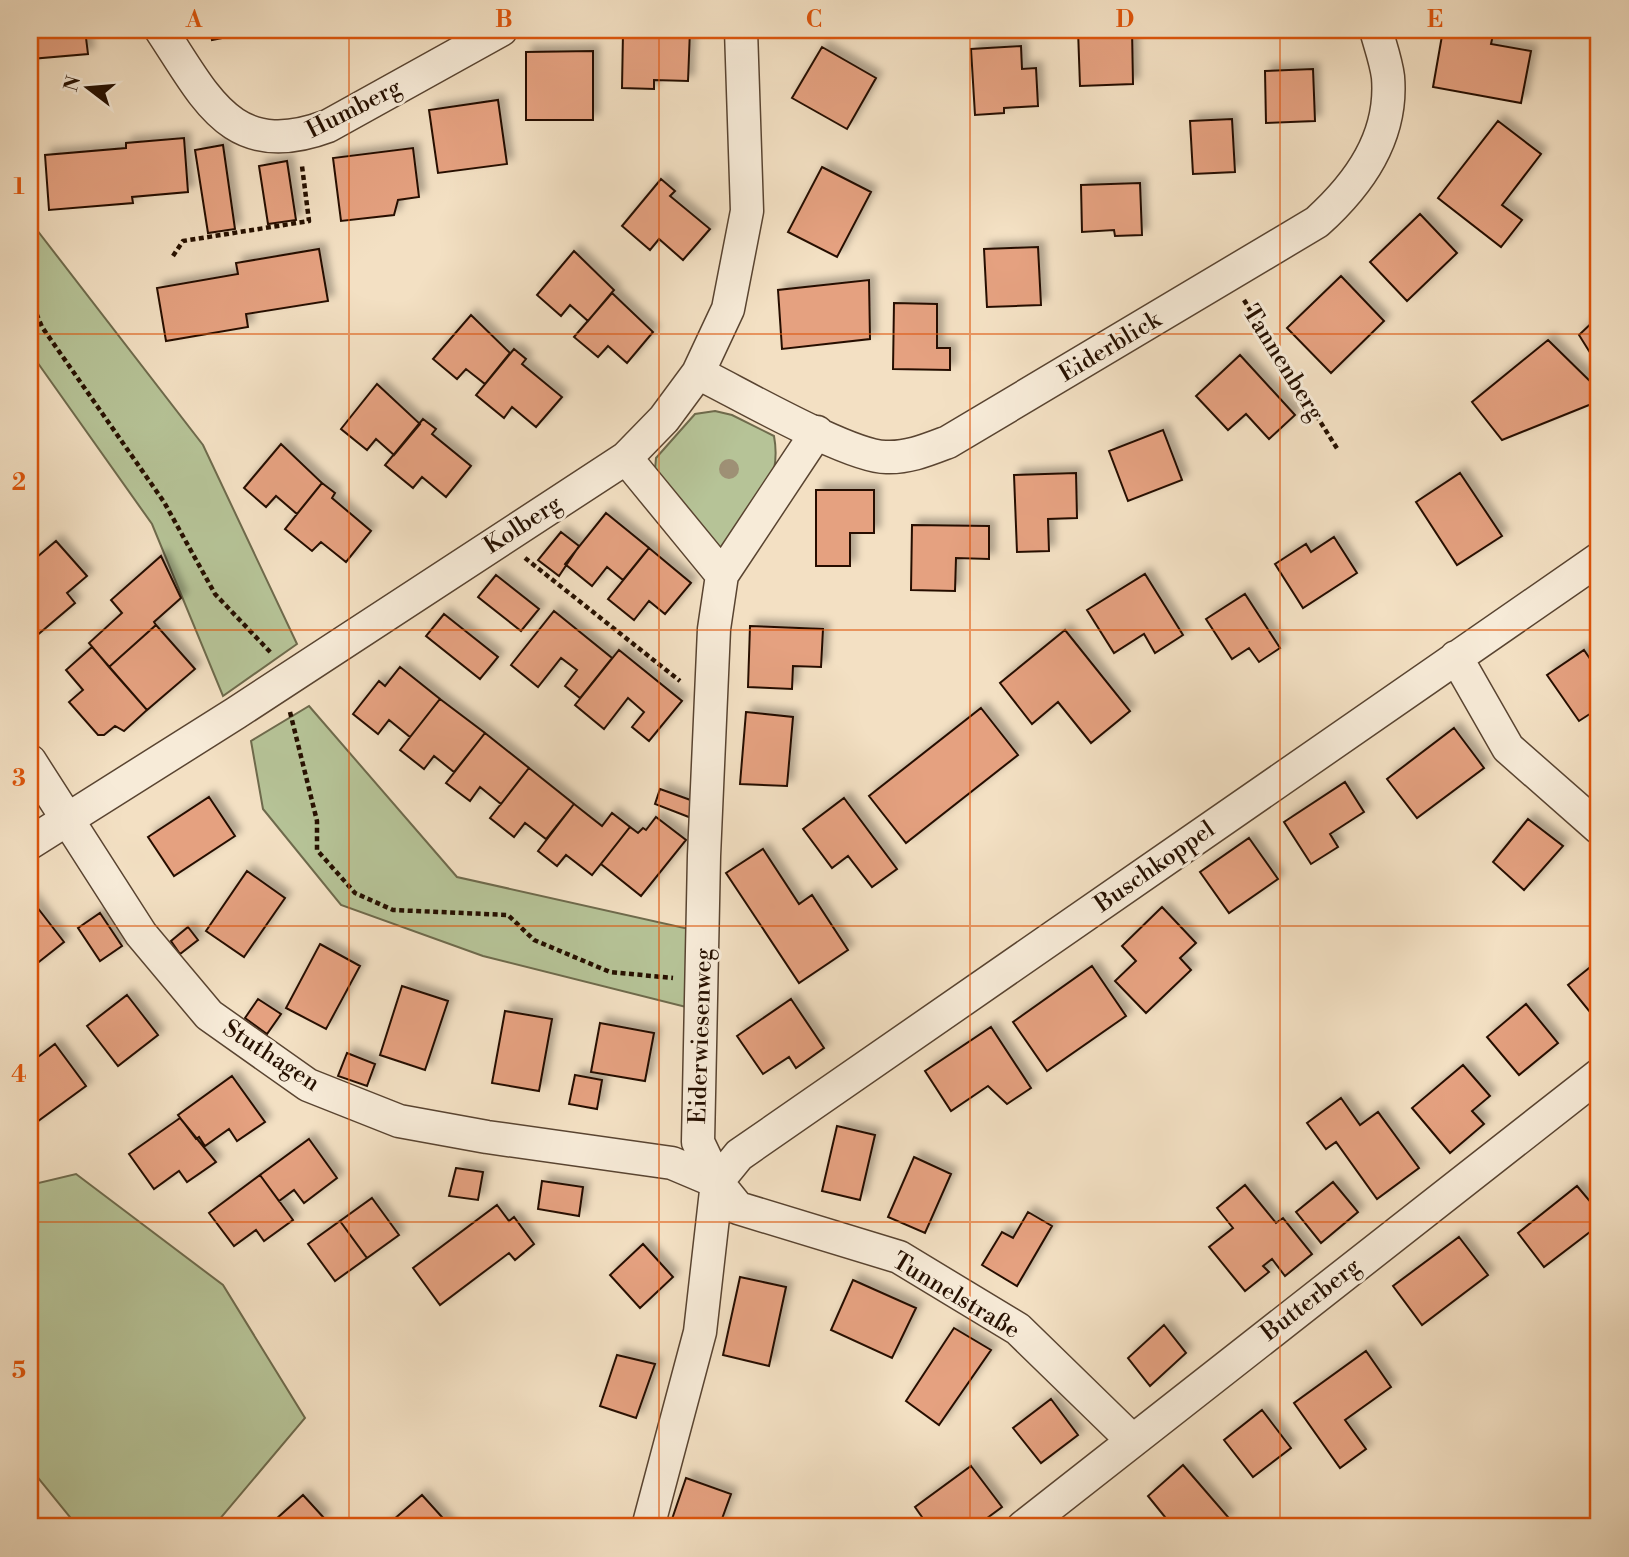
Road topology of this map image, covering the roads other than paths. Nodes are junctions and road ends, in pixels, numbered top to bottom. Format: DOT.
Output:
graph roads {
  1 [pos="161,30"];
  2 [pos="501,30"];
  3 [pos="741,30"];
  4 [pos="1376,30"];
  5 [pos="698,373"];
  6 [pos="817,432"];
  7 [pos="626,458"];
  8 [pos="1599,559"];
  9 [pos="722,575"];
  10 [pos="1456,657"];
  11 [pos="30,761"];
  12 [pos="67,819"];
  13 [pos="1599,828"];
  14 [pos="30,843"];
  15 [pos="1599,1075"];
  16 [pos="717,1182"];
  17 [pos="1132,1440"];
  18 [pos="648,1527"];
  19 [pos="1023,1527"];
  1 -- 2 [label="street, Humberg"];
  3 -- 5 [label="street, Kolberg"];
  4 -- 6 [label="street, Eiderblick"];
  5 -- 6 [label="street, Eiderblick"];
  5 -- 7 [label="street, Kolberg"];
  6 -- 9 [label="street"];
  7 -- 9 [label="street"];
  7 -- 12 [label="street, Kolberg"];
  8 -- 10 [label="street, Buschkoppel"];
  9 -- 16 [label="street, Eiderwiesenweg"];
  10 -- 13 [label="street"];
  10 -- 16 [label="street, Buschkoppel"];
  11 -- 12 [label="street, Stuthagen"];
  12 -- 14 [label="street, Kolberg"];
  12 -- 16 [label="street, Stuthagen"];
  15 -- 17 [label="street, Butterberg"];
  16 -- 17 [label="street, Tunnelstraße"];
  16 -- 18 [label="street"];
  17 -- 19 [label="street, Butterberg"];
}
